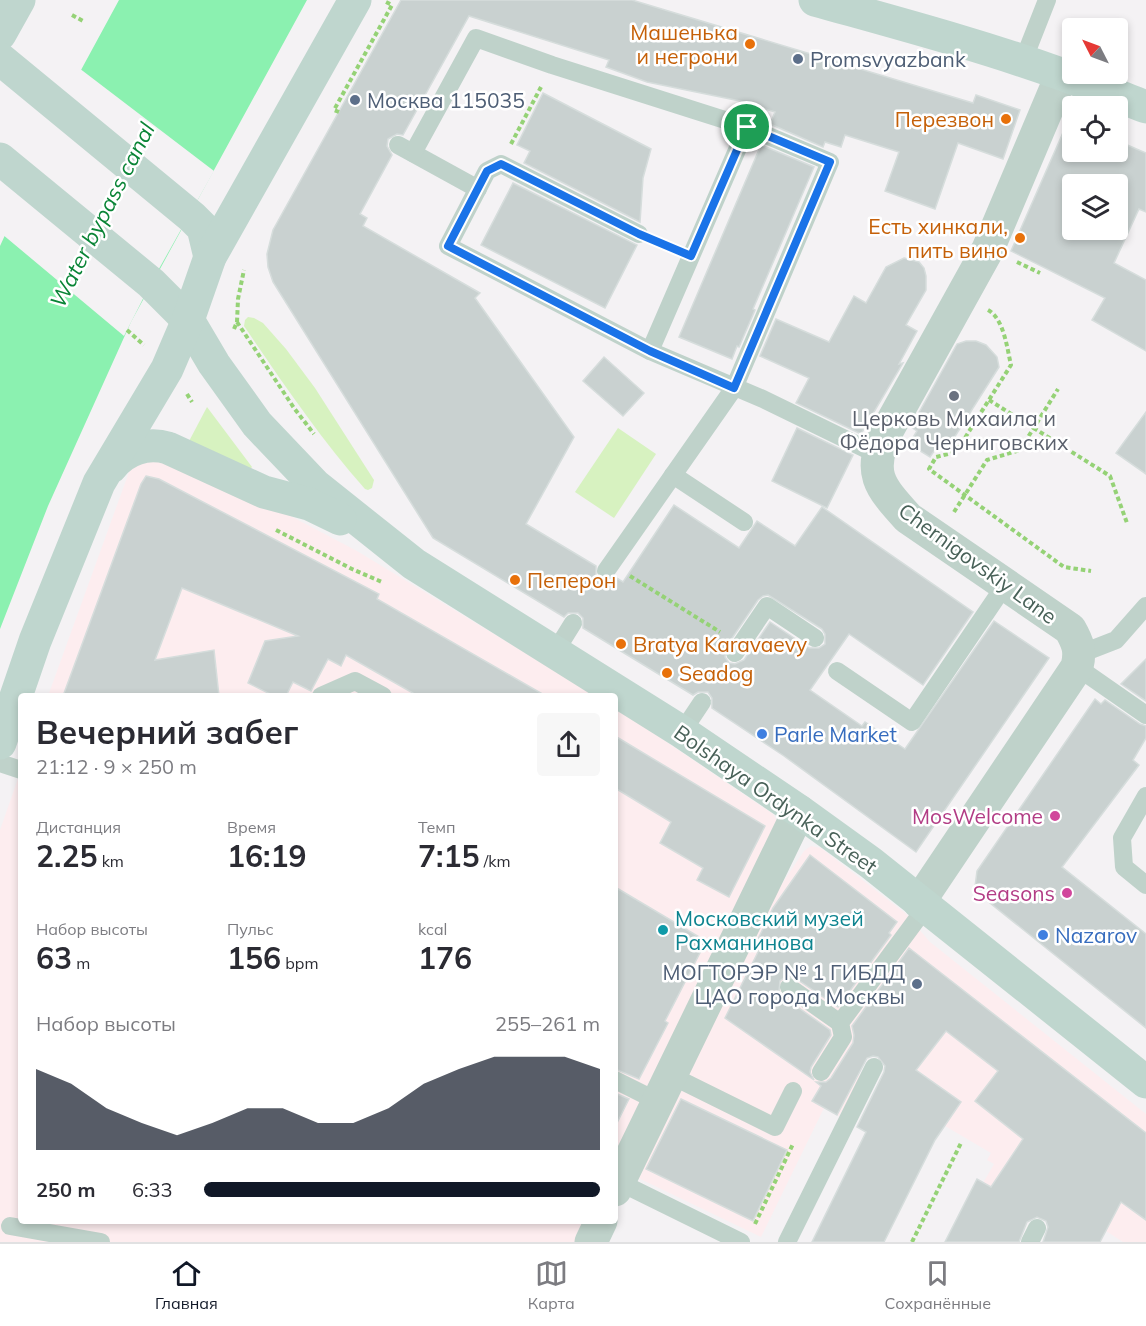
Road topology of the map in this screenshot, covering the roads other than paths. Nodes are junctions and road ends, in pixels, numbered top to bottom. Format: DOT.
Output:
graph roads {
  1 [pos="19,0"];
  2 [pos="355,0"];
  3 [pos="816,0"];
  4 [pos="1047,0"];
  5 [pos="0,34"];
  6 [pos="0,59"];
  7 [pos="1023,61"];
  8 [pos="1062,74"];
  9 [pos="1087,84"];
  10 [pos="1146,107"];
  11 [pos="747,127"];
  12 [pos="10,167"];
  13 [pos="478,189"];
  14 [pos="639,234"];
  15 [pos="210,256"];
  16 [pos="188,320"];
  17 [pos="650,351"];
  18 [pos="734,388"];
  19 [pos="882,443"];
  20 [pos="673,475"];
  21 [pos="99,483"];
  22 [pos="744,522"];
  23 [pos="387,544"];
  24 [pos="609,568"];
  25 [pos="1005,585"];
  26 [pos="1146,606"];
  27 [pos="573,623"];
  28 [pos="815,638"];
  29 [pos="738,649"];
  30 [pos="555,652"];
  31 [pos="1078,661"];
  32 [pos="837,671"];
  33 [pos="328,693"];
  34 [pos="377,693"];
  35 [pos="702,702"];
  36 [pos="1146,715"];
  37 [pos="682,732"];
  38 [pos="0,743"];
  39 [pos="0,763"];
  40 [pos="18,769"];
  41 [pos="1146,796"];
  42 [pos="799,811"];
  43 [pos="1146,885"];
  44 [pos="922,904"];
  45 [pos="789,987"];
  46 [pos="840,1023"];
  47 [pos="874,1067"];
  48 [pos="821,1072"];
  49 [pos="618,1080"];
  50 [pos="1146,1082"];
  51 [pos="664,1088"];
  52 [pos="793,1090"];
  53 [pos="618,1184"];
  54 [pos="618,1186"];
  55 [pos="600,1224"];
  56 [pos="10,1226"];
  57 [pos="101,1242"];
  58 [pos="591,1242"];
  59 [pos="741,1242"];
  60 [pos="787,1242"];
  1 -- 5 [label="street"];
  2 -- 15 [label="street"];
  3 -- 7 [label="street"];
  4 -- 7 [label="lane"];
  6 -- 15 [label="street"];
  7 -- 8 [label="street"];
  8 -- 19 [label="street"];
  9 -- 10 [label="street"];
  11 -- 13 [label="lane"];
  11 -- 17 [label="lane"];
  11 -- 18 [label="lane"];
  12 -- 16 [label="street, Bolshaya Ordynka Street"];
  13 -- 14 [label="lane"];
  13 -- 17 [label="lane"];
  15 -- 16 [label="street"];
  16 -- 21 [label="street"];
  16 -- 23 [label="street, Bolshaya Ordynka Street"];
  17 -- 18 [label="lane"];
  18 -- 19 [label="lane"];
  18 -- 20 [label="lane"];
  19 -- 25 [label="street, Chernigovskiy Lane"];
  20 -- 22 [label="lane"];
  20 -- 24 [label="lane"];
  21 -- 23 [label="street, Bolshaya Ordynka Street"];
  21 -- 38 [label="street"];
  23 -- 30 [label="street, Bolshaya Ordynka Street"];
  25 -- 31 [label="street, Chernigovskiy Lane"];
  25 -- 32 [label="lane"];
  26 -- 31 [label="lane"];
  27 -- 30 [label="lane"];
  28 -- 29 [label="lane"];
  30 -- 37 [label="street, Bolshaya Ordynka Street"];
  31 -- 36 [label="lane"];
  31 -- 44 [label="street"];
  33 -- 34 [label="lane"];
  35 -- 37 [label="lane"];
  37 -- 42 [label="street, Bolshaya Ordynka Street"];
  39 -- 40 [label="lane"];
  41 -- 43 [label="lane"];
  42 -- 44 [label="street, Bolshaya Ordynka Street"];
  42 -- 51 [label="street"];
  44 -- 46 [label="lane"];
  44 -- 50 [label="street, Bolshaya Ordynka Street"];
  45 -- 46 [label="lane"];
  46 -- 48 [label="lane"];
  47 -- 60 [label="lane"];
  49 -- 51 [label="lane"];
  51 -- 52 [label="lane"];
  51 -- 53 [label="street"];
  54 -- 59 [label="lane"];
  55 -- 58 [label="street"];
  56 -- 57 [label="lane"];
}
